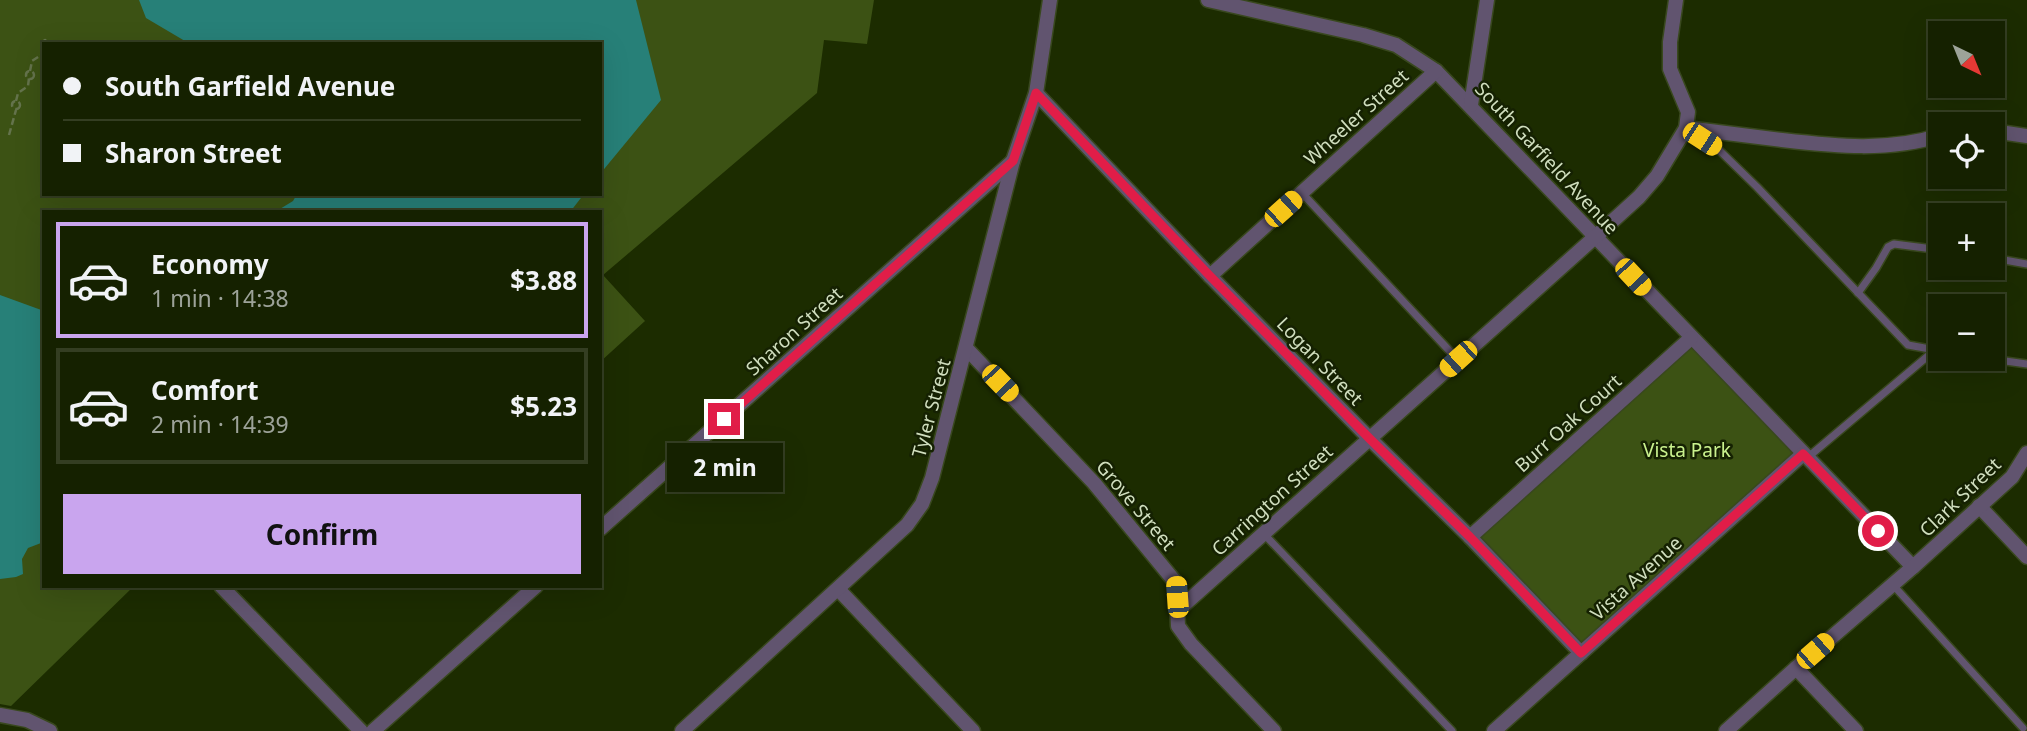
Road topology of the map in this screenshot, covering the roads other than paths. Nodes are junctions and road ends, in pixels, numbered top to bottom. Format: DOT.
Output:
graph roads {
  1 [pos="1051,0"];
  2 [pos="1208,0"];
  3 [pos="1487,0"];
  4 [pos="1676,0"];
  5 [pos="1436,71"];
  6 [pos="1036,93"];
  7 [pos="1471,105"];
  8 [pos="1686,128"];
  9 [pos="2005,133"];
  10 [pos="2027,136"];
  11 [pos="1928,139"];
  12 [pos="1013,161"];
  13 [pos="1302,192"];
  14 [pos="1595,237"];
  15 [pos="1928,248"];
  16 [pos="2005,260"];
  17 [pos="2027,264"];
  18 [pos="1210,276"];
  19 [pos="1858,293"];
  20 [pos="1691,338"];
  21 [pos="966,348"];
  22 [pos="1928,349"];
  23 [pos="1458,359"];
  24 [pos="1928,359"];
  25 [pos="2005,361"];
  26 [pos="2027,364"];
  27 [pos="1370,439"];
  28 [pos="2027,453"];
  29 [pos="1805,456"];
  30 [pos="1979,506"];
  31 [pos="602,527"];
  32 [pos="1264,533"];
  33 [pos="1470,537"];
  34 [pos="2027,557"];
  35 [pos="1913,567"];
  36 [pos="1893,585"];
  37 [pos="223,588"];
  38 [pos="534,588"];
  39 [pos="838,589"];
  40 [pos="1177,611"];
  41 [pos="1581,653"];
  42 [pos="1796,668"];
  43 [pos="0,715"];
  44 [pos="2023,728"];
  45 [pos="50,731"];
  46 [pos="361,731"];
  47 [pos="373,731"];
  48 [pos="682,731"];
  49 [pos="973,731"];
  50 [pos="1275,731"];
  51 [pos="1452,731"];
  52 [pos="1494,731"];
  53 [pos="1726,731"];
  54 [pos="1856,731"];
  1 -- 6 [label="street, Tyler Street"];
  2 -- 5 [label="street, South Garfield Avenue"];
  3 -- 7 [label="street"];
  4 -- 8 [label="street"];
  5 -- 7 [label="street, South Garfield Avenue"];
  5 -- 13 [label="street, Wheeler Street"];
  6 -- 12 [label="street, Tyler Street"];
  6 -- 18 [label="street, Logan Street"];
  7 -- 14 [label="street, South Garfield Avenue"];
  8 -- 11 [label="street"];
  8 -- 14 [label="street, Carrington Street"];
  8 -- 19 [label="lane"];
  9 -- 10 [label="street"];
  12 -- 21 [label="street, Tyler Street"];
  12 -- 31 [label="street, Sharon Street"];
  13 -- 18 [label="street, Wheeler Street"];
  13 -- 23 [label="lane"];
  14 -- 20 [label="street, South Garfield Avenue"];
  14 -- 23 [label="street, Carrington Street"];
  15 -- 19 [label="lane"];
  16 -- 17 [label="lane"];
  18 -- 27 [label="street, Logan Street"];
  19 -- 22 [label="lane"];
  20 -- 29 [label="street, South Garfield Avenue"];
  20 -- 33 [label="street, Burr Oak Court"];
  21 -- 39 [label="street, Tyler Street"];
  21 -- 40 [label="street, Grove Street"];
  23 -- 27 [label="street, Carrington Street"];
  24 -- 29 [label="lane"];
  25 -- 26 [label="lane"];
  27 -- 32 [label="street, Carrington Street"];
  27 -- 33 [label="street, Logan Street"];
  28 -- 30 [label="street, Clark Street"];
  29 -- 35 [label="street, South Garfield Avenue"];
  29 -- 41 [label="street, Vista Avenue"];
  30 -- 34 [label="street"];
  30 -- 35 [label="street, Clark Street"];
  32 -- 40 [label="street, Carrington Street"];
  32 -- 51 [label="lane"];
  33 -- 41 [label="street, Logan Street"];
  35 -- 36 [label="street, Clark Street"];
  36 -- 42 [label="street, Clark Street"];
  36 -- 44 [label="lane"];
  37 -- 46 [label="street"];
  38 -- 47 [label="street"];
  39 -- 48 [label="street, Tyler Street"];
  39 -- 49 [label="street"];
  40 -- 50 [label="street, Grove Street"];
  41 -- 52 [label="street, Vista Avenue"];
  42 -- 53 [label="street, Clark Street"];
  42 -- 54 [label="street"];
  43 -- 45 [label="street"];
}
